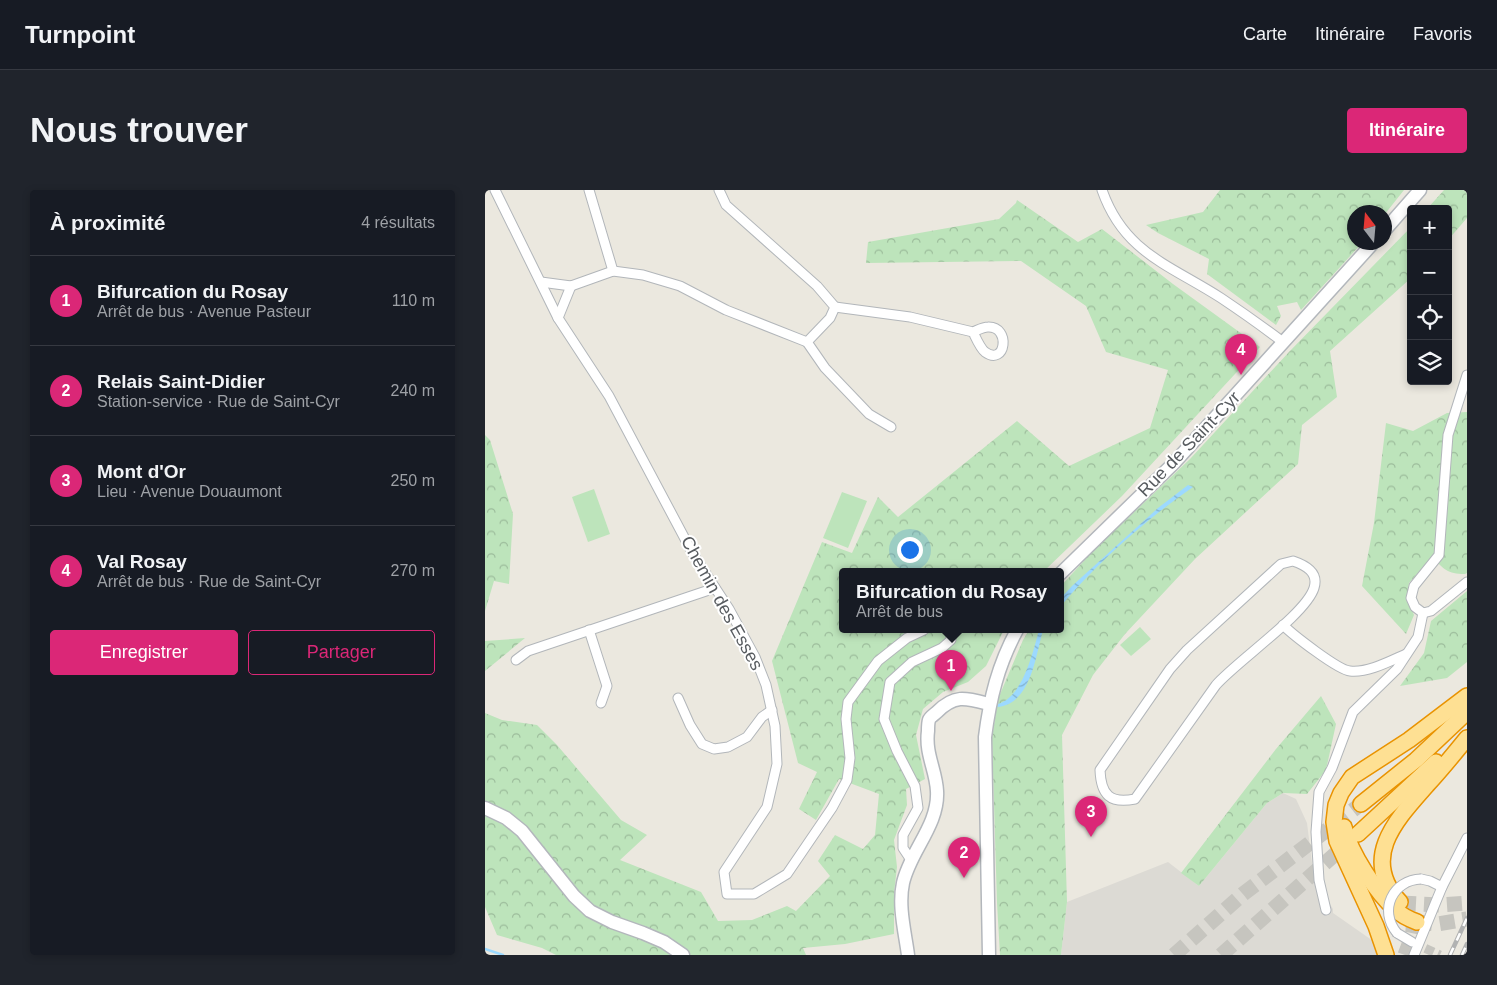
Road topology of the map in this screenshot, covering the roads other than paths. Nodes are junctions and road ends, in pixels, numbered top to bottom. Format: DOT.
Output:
graph roads {
  1 [pos="495,190"];
  2 [pos="589,190"];
  3 [pos="719,190"];
  4 [pos="1102,190"];
  5 [pos="1420,190"];
  6 [pos="1392,223"];
  7 [pos="1367,250"];
  8 [pos="613,271"];
  9 [pos="541,282"];
  10 [pos="571,286"];
  11 [pos="835,306"];
  12 [pos="558,318"];
  13 [pos="973,332"];
  14 [pos="807,342"];
  15 [pos="1283,342"];
  16 [pos="1466,378"];
  17 [pos="891,426"];
  18 [pos="1064,570"];
  19 [pos="1467,582"];
  20 [pos="715,588"];
  21 [pos="1423,613"];
  22 [pos="1283,625"];
  23 [pos="589,630"];
  24 [pos="918,633"];
  25 [pos="951,633"];
  26 [pos="1016,633"];
  27 [pos="1406,654"];
  28 [pos="517,660"];
  29 [pos="1467,696"];
  30 [pos="677,698"];
  31 [pos="601,703"];
  32 [pos="989,704"];
  33 [pos="772,710"];
  34 [pos="1467,712"];
  35 [pos="1467,731"];
  36 [pos="1467,738"];
  37 [pos="1390,753"];
  38 [pos="1361,804"];
  39 [pos="485,808"];
  40 [pos="1358,834"];
  41 [pos="1467,838"];
  42 [pos="911,860"];
  43 [pos="1442,887"];
  44 [pos="1401,903"];
  45 [pos="1326,910"];
  46 [pos="1417,922"];
  47 [pos="1415,941"];
  48 [pos="1384,948"];
  49 [pos="683,955"];
  50 [pos="908,955"];
  51 [pos="989,955"];
  52 [pos="1409,955"];
  53 [pos="1414,955"];
  1 -- 9 [label="street, Chemin des Esses"];
  2 -- 8 [label="street"];
  3 -- 11 [label="street"];
  4 -- 15 [label="street"];
  5 -- 6 [label="main road"];
  7 -- 15 [label="main road, Rue de Saint-Cyr"];
  8 -- 10 [label="street"];
  8 -- 14 [label="street"];
  9 -- 10 [label="street"];
  9 -- 12 [label="street, Chemin des Esses"];
  10 -- 12 [label="street"];
  11 -- 13 [label="street"];
  11 -- 14 [label="street"];
  12 -- 20 [label="street, Chemin des Esses"];
  14 -- 17 [label="street"];
  15 -- 18 [label="main road, Rue de Saint-Cyr"];
  16 -- 21 [label="street"];
  19 -- 21 [label="street"];
  20 -- 23 [label="street"];
  20 -- 33 [label="street, Chemin des Esses"];
  21 -- 27 [label="street"];
  22 -- 22 [label="street"];
  22 -- 27 [label="street"];
  23 -- 28 [label="street"];
  23 -- 31 [label="street"];
  24 -- 33 [label="street, Chemin des Esses"];
  25 -- 42 [label="street"];
  26 -- 32 [label="main road"];
  27 -- 45 [label="street"];
  29 -- 37 [label="highway"];
  30 -- 33 [label="street"];
  32 -- 42 [label="main road"];
  32 -- 51 [label="main road"];
  34 -- 38 [label="highway"];
  35 -- 40 [label="highway"];
  36 -- 44 [label="highway"];
  37 -- 46 [label="highway"];
  37 -- 48 [label="highway"];
  39 -- 49 [label="main road"];
  41 -- 43 [label="street"];
  42 -- 50 [label="main road"];
  43 -- 47 [label="street"];
  43 -- 47 [label="street, bridge"];
  47 -- 52 [label="street"];
  47 -- 53 [label="street"];
}
